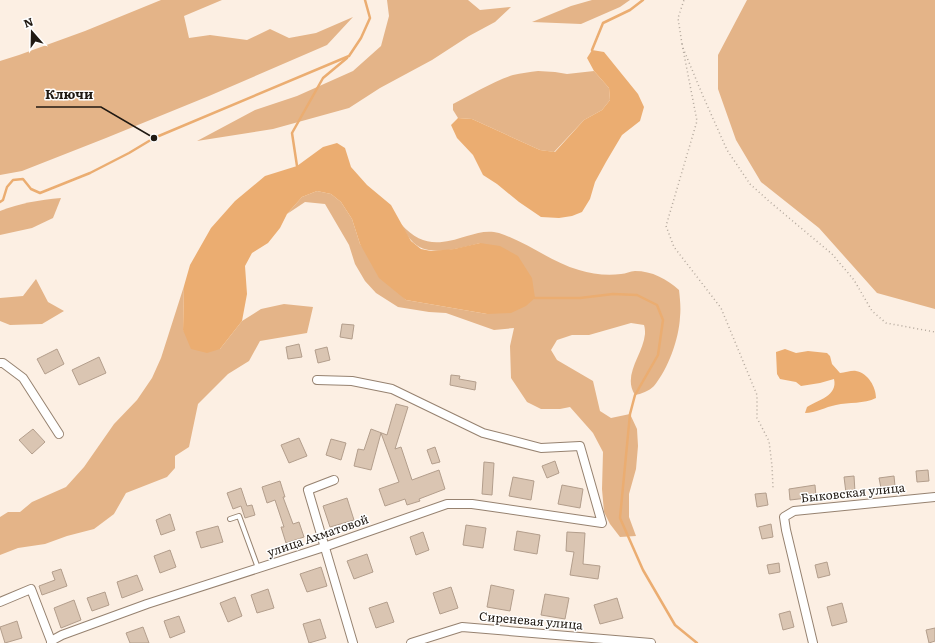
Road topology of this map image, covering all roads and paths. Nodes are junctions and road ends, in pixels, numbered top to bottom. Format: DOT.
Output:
graph roads {
  1 [pos="684,0"];
  2 [pos="682,44"];
  3 [pos="935,332"];
  4 [pos="0,363"];
  5 [pos="317,380"];
  6 [pos="59,434"];
  7 [pos="334,480"];
  8 [pos="773,488"];
  9 [pos="935,497"];
  10 [pos="230,519"];
  11 [pos="324,547"];
  12 [pos="258,568"];
  13 [pos="0,602"];
  14 [pos="600,641"];
  15 [pos="51,642"];
  16 [pos="353,643"];
  17 [pos="411,643"];
  18 [pos="651,643"];
  19 [pos="813,643"];
  1 -- 2 [label="path"];
  2 -- 3 [label="path"];
  2 -- 8 [label="path"];
  4 -- 6 [label="street"];
  5 -- 11 [label="street, улица Ахматовой"];
  7 -- 11 [label="street"];
  9 -- 19 [label="street, Быковская улица"];
  10 -- 12 [label="lane"];
  11 -- 12 [label="street, улица Ахматовой"];
  11 -- 16 [label="street"];
  12 -- 15 [label="street, улица Ахматовой"];
  13 -- 15 [label="street"];
  14 -- 17 [label="street, Сиреневая улица"];
  14 -- 18 [label="street, Сиреневая улица"];
}
